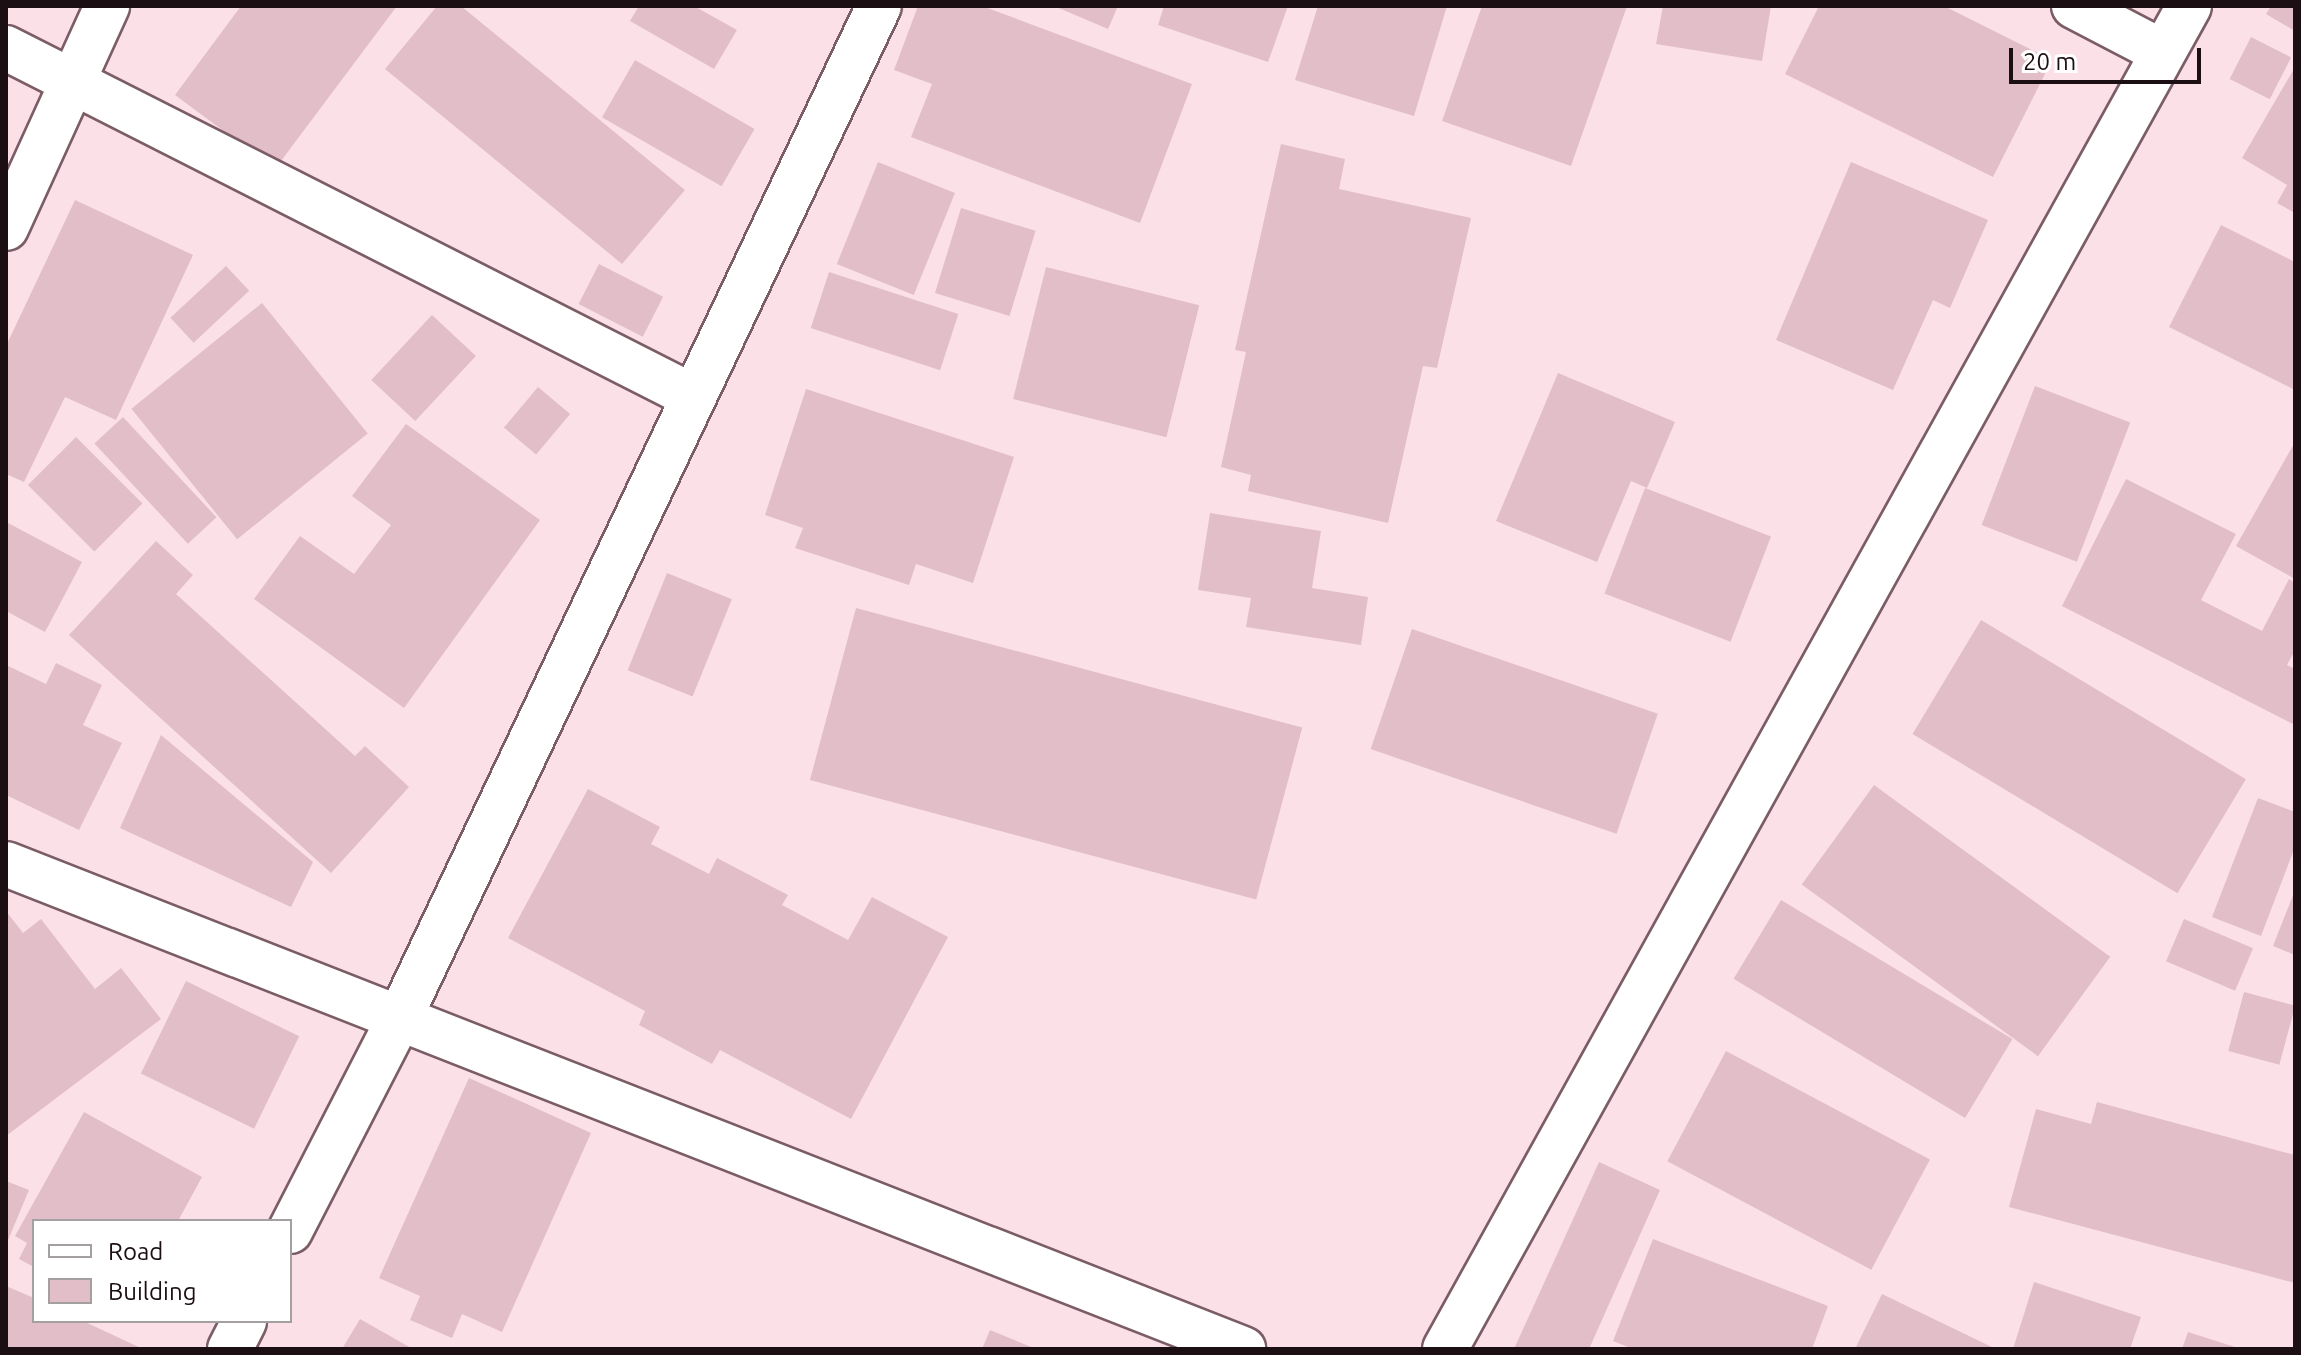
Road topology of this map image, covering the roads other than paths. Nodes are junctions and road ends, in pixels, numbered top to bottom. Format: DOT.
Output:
graph roads {
  1 [pos="107,6"];
  2 [pos="879,6"];
  3 [pos="2074,6"];
  4 [pos="2189,6"];
  5 [pos="6,48"];
  6 [pos="2162,52"];
  7 [pos="70,81"];
  8 [pos="6,228"];
  9 [pos="694,397"];
  10 [pos="6,864"];
  11 [pos="401,1015"];
  12 [pos="292,1227"];
  13 [pos="243,1323"];
  14 [pos="230,1349"];
  15 [pos="1243,1349"];
  16 [pos="1445,1349"];
  1 -- 7 [label="street"];
  2 -- 9 [label="street"];
  3 -- 6 [label="street"];
  4 -- 6 [label="street"];
  5 -- 7 [label="street"];
  6 -- 16 [label="street"];
  7 -- 8 [label="street"];
  7 -- 9 [label="street"];
  9 -- 11 [label="street"];
  10 -- 11 [label="street"];
  11 -- 12 [label="street"];
  11 -- 15 [label="street"];
  13 -- 14 [label="street"];
}
